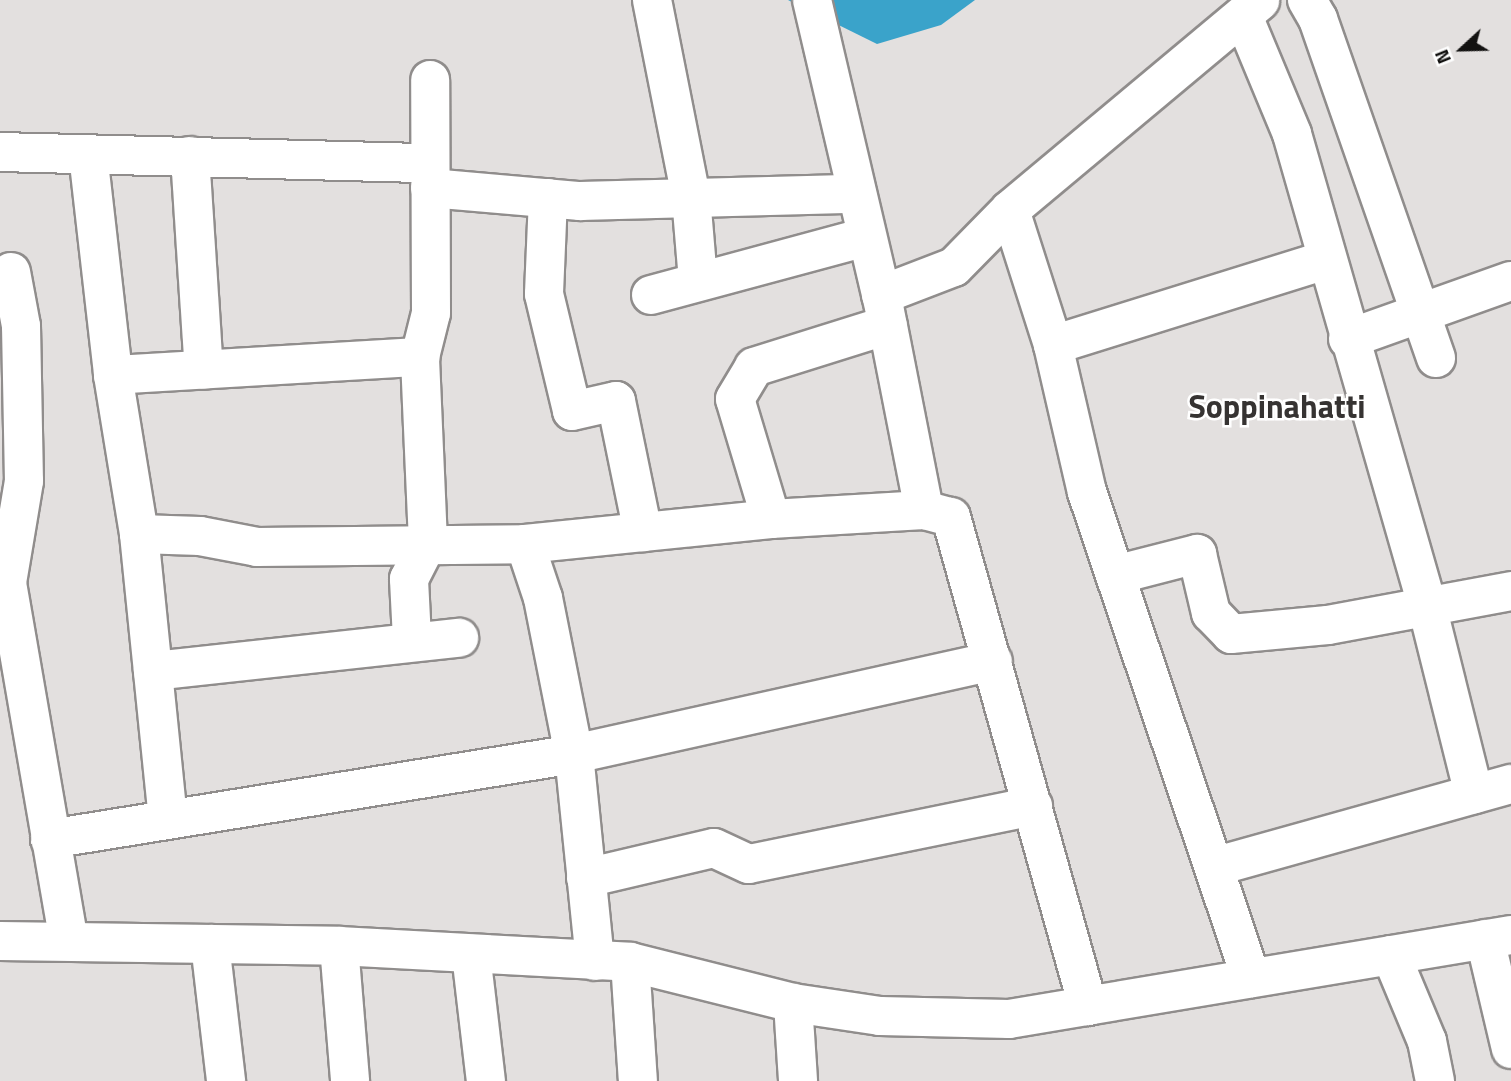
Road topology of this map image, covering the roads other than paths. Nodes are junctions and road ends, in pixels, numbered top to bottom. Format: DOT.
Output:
graph roads {
  1 [pos="652,0"];
  2 [pos="812,0"];
  3 [pos="1307,0"];
  4 [pos="1253,8"];
  5 [pos="430,80"];
  6 [pos="0,152"];
  7 [pos="88,154"];
  8 [pos="190,156"];
  9 [pos="430,176"];
  10 [pos="855,194"];
  11 [pos="691,197"];
  12 [pos="548,198"];
  13 [pos="1010,210"];
  14 [pos="866,237"];
  15 [pos="1326,260"];
  16 [pos="11,272"];
  17 [pos="698,281"];
  18 [pos="1511,281"];
  19 [pos="651,295"];
  20 [pos="885,310"];
  21 [pos="1422,316"];
  22 [pos="1348,338"];
  23 [pos="1054,345"];
  24 [pos="420,357"];
  25 [pos="1436,358"];
  26 [pos="204,370"];
  27 [pos="113,375"];
  28 [pos="925,510"];
  29 [pos="771,519"];
  30 [pos="643,533"];
  31 [pos="139,534"];
  32 [pos="428,542"];
  33 [pos="525,544"];
  34 [pos="1115,575"];
  35 [pos="1511,591"];
  36 [pos="1427,606"];
  37 [pos="459,638"];
  38 [pos="412,639"];
  39 [pos="993,661"];
  40 [pos="153,671"];
  41 [pos="574,754"];
  42 [pos="1511,784"];
  43 [pos="1474,794"];
  44 [pos="1032,806"];
  45 [pos="168,820"];
  46 [pos="50,839"];
  47 [pos="1217,866"];
  48 [pos="586,877"];
  49 [pos="1498,937"];
  50 [pos="0,941"];
  51 [pos="69,941"];
  52 [pos="210,944"];
  53 [pos="339,946"];
  54 [pos="471,954"];
  55 [pos="1391,955"];
  56 [pos="612,962"];
  57 [pos="1251,978"];
  58 [pos="793,1003"];
  59 [pos="1088,1006"];
  60 [pos="1511,1049"];
  61 [pos="226,1081"];
  62 [pos="350,1081"];
  63 [pos="486,1081"];
  64 [pos="638,1081"];
  65 [pos="798,1081"];
  66 [pos="1434,1081"];
  1 -- 11 [label="street"];
  2 -- 10 [label="street"];
  3 -- 21 [label="street"];
  4 -- 13 [label="street"];
  4 -- 15 [label="street"];
  5 -- 9 [label="street"];
  6 -- 7 [label="street"];
  7 -- 8 [label="street"];
  7 -- 27 [label="street"];
  8 -- 9 [label="street"];
  8 -- 26 [label="street"];
  9 -- 12 [label="street"];
  9 -- 24 [label="street"];
  10 -- 11 [label="street"];
  10 -- 14 [label="street"];
  11 -- 12 [label="street"];
  11 -- 17 [label="street"];
  12 -- 30 [label="street"];
  13 -- 20 [label="street"];
  13 -- 23 [label="street"];
  14 -- 17 [label="street"];
  14 -- 20 [label="street"];
  15 -- 22 [label="street"];
  15 -- 23 [label="street"];
  16 -- 46 [label="street"];
  17 -- 19 [label="street"];
  18 -- 21 [label="street"];
  20 -- 28 [label="street"];
  20 -- 29 [label="street"];
  21 -- 22 [label="street"];
  21 -- 25 [label="street"];
  22 -- 36 [label="street"];
  23 -- 34 [label="street"];
  24 -- 26 [label="street"];
  24 -- 32 [label="street"];
  26 -- 27 [label="street"];
  27 -- 31 [label="street"];
  28 -- 29 [label="street"];
  28 -- 39 [label="street"];
  29 -- 30 [label="street"];
  30 -- 33 [label="street"];
  31 -- 32 [label="street"];
  31 -- 40 [label="street"];
  32 -- 33 [label="street"];
  32 -- 38 [label="street"];
  33 -- 41 [label="street"];
  34 -- 36 [label="street"];
  34 -- 47 [label="street"];
  35 -- 36 [label="street"];
  36 -- 43 [label="street"];
  37 -- 38 [label="street"];
  38 -- 40 [label="street"];
  39 -- 41 [label="street"];
  39 -- 44 [label="street"];
  40 -- 45 [label="street"];
  41 -- 45 [label="street"];
  41 -- 48 [label="street"];
  42 -- 43 [label="street"];
  43 -- 47 [label="street"];
  44 -- 48 [label="street"];
  44 -- 59 [label="street"];
  45 -- 46 [label="street"];
  46 -- 51 [label="street"];
  47 -- 57 [label="street"];
  48 -- 56 [label="street"];
  49 -- 55 [label="street"];
  49 -- 60 [label="street"];
  50 -- 51 [label="street"];
  51 -- 52 [label="street"];
  52 -- 53 [label="street"];
  52 -- 61 [label="street"];
  53 -- 54 [label="street"];
  53 -- 62 [label="street"];
  54 -- 56 [label="street"];
  54 -- 63 [label="street"];
  55 -- 57 [label="street"];
  55 -- 66 [label="street"];
  56 -- 58 [label="street"];
  56 -- 64 [label="street"];
  57 -- 59 [label="street"];
  58 -- 59 [label="street"];
  58 -- 65 [label="street"];
}
